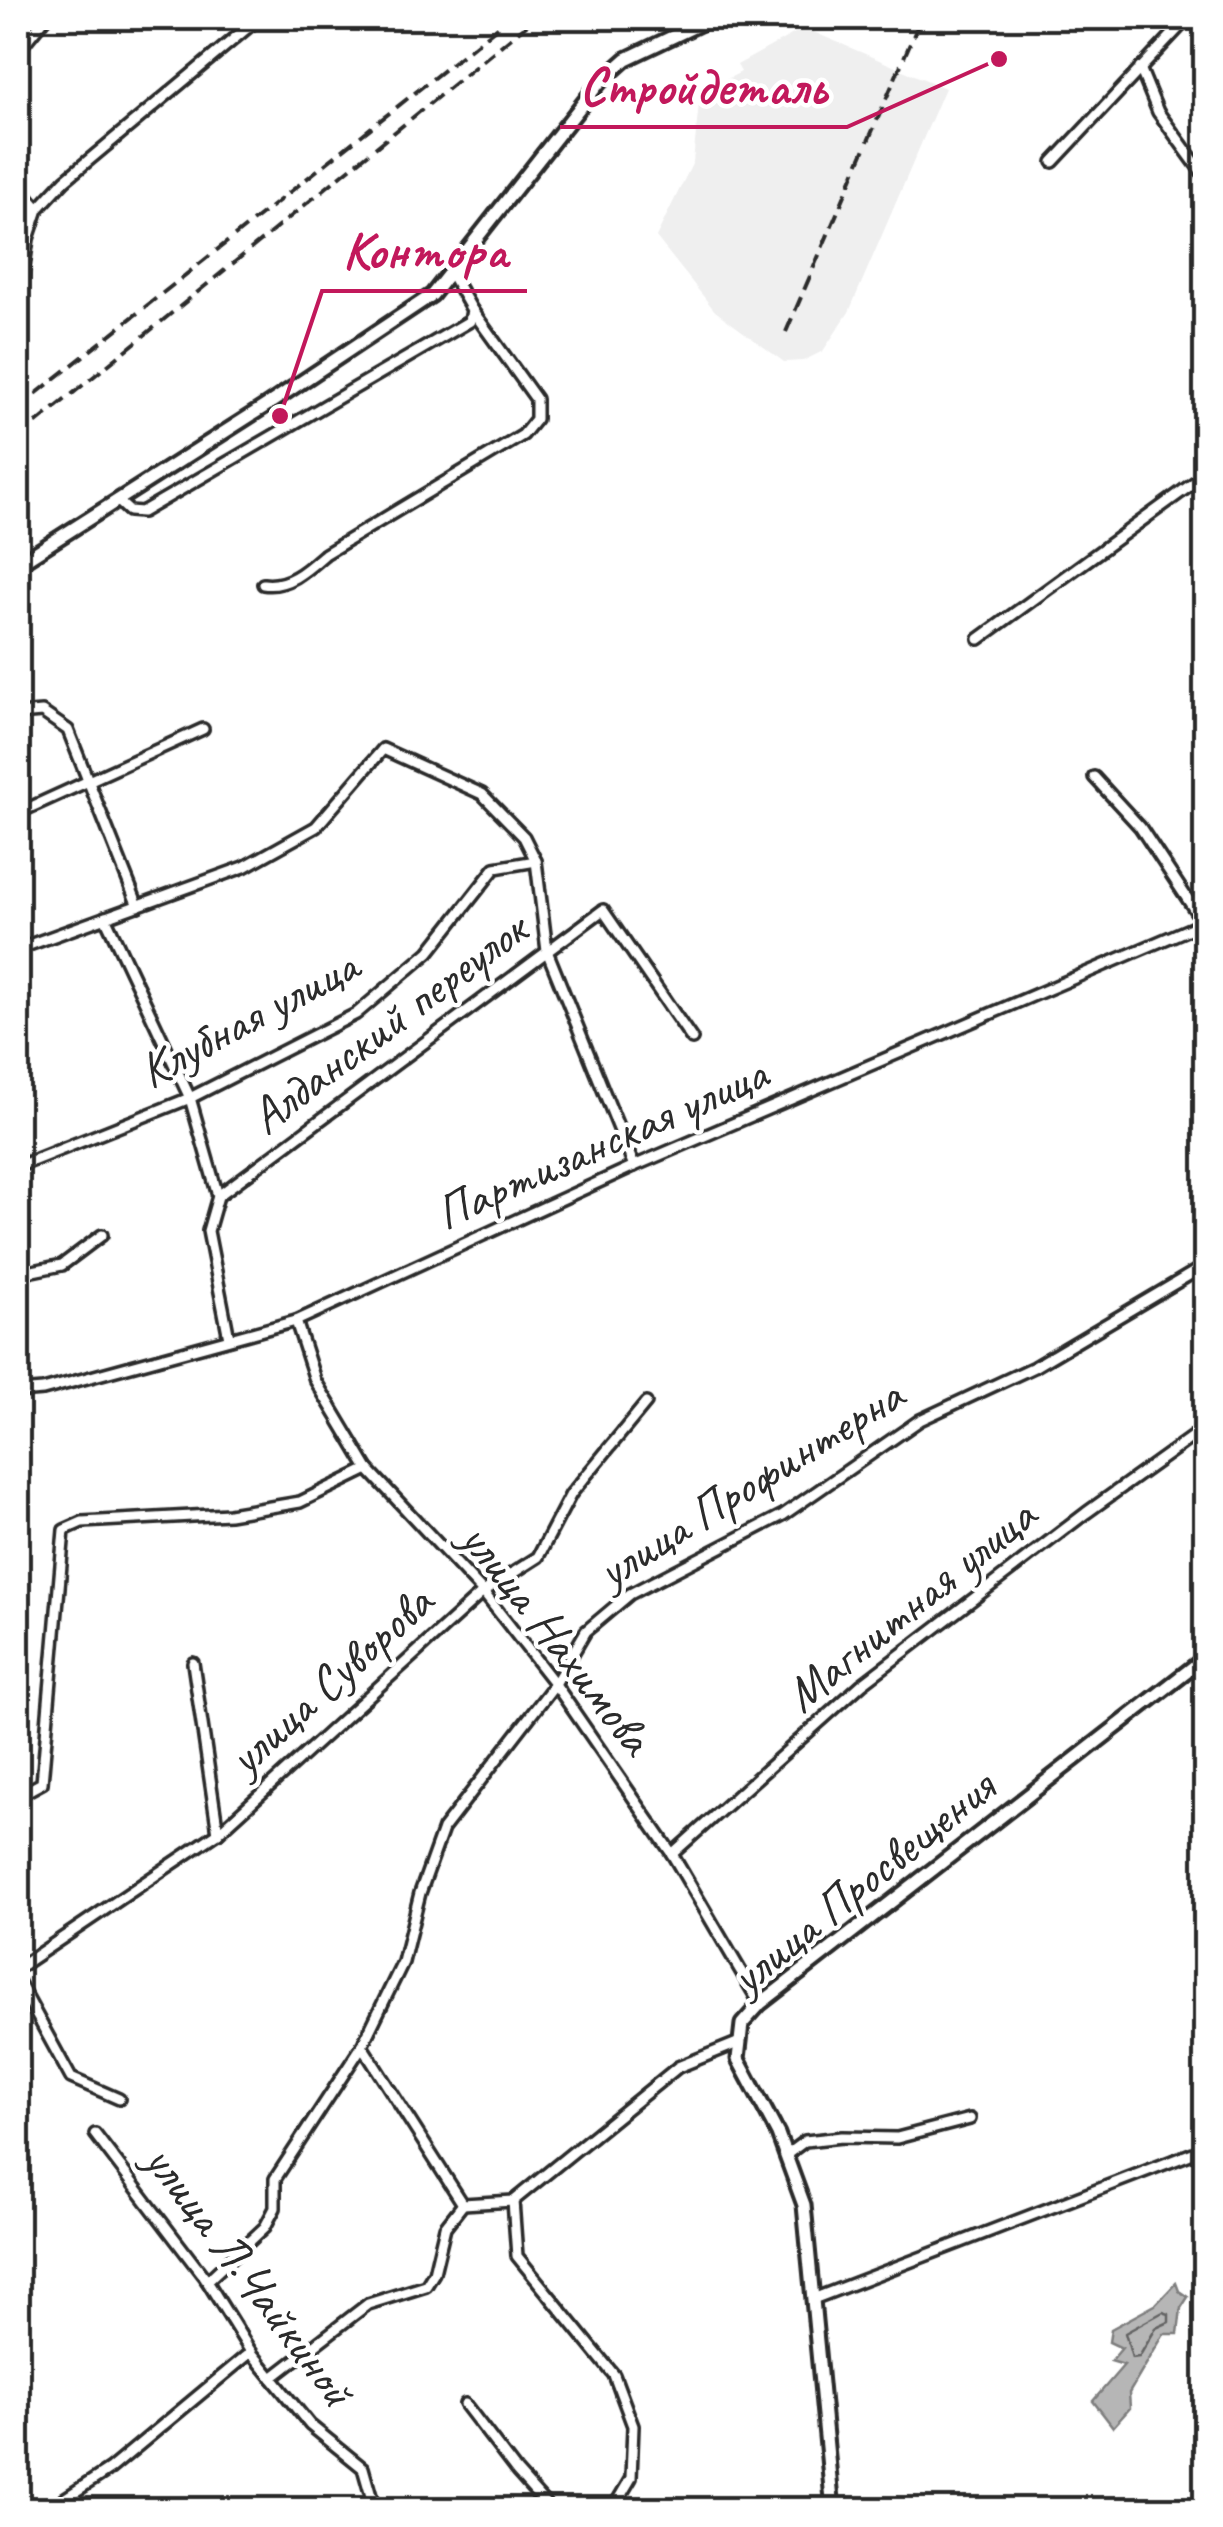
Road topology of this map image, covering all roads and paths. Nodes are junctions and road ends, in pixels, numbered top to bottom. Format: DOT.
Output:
graph roads {
  1 [pos="45,18"];
  2 [pos="259,18"];
  3 [pos="712,18"];
  4 [pos="1188,18"];
  5 [pos="18,51"];
  6 [pos="1140,68"];
  7 [pos="1053,162"];
  8 [pos="1206,178"];
  9 [pos="18,185"];
  10 [pos="38,209"];
  11 [pos="450,273"];
  12 [pos="18,308"];
  13 [pos="472,310"];
  14 [pos="1206,474"];
  15 [pos="117,500"];
  16 [pos="18,564"];
  17 [pos="263,584"];
  18 [pos="979,639"];
  19 [pos="18,714"];
  20 [pos="203,729"];
  21 [pos="1094,778"];
  22 [pos="88,782"];
  23 [pos="18,813"];
  24 [pos="536,861"];
  25 [pos="138,906"];
  26 [pos="105,918"];
  27 [pos="1204,925"];
  28 [pos="18,949"];
  29 [pos="548,951"];
  30 [pos="692,1039"];
  31 [pos="190,1098"];
  32 [pos="18,1156"];
  33 [pos="634,1166"];
  34 [pos="218,1196"];
  35 [pos="102,1235"];
  36 [pos="1206,1265"];
  37 [pos="18,1274"];
  38 [pos="296,1321"];
  39 [pos="229,1338"];
  40 [pos="18,1392"];
  41 [pos="646,1403"];
  42 [pos="1206,1427"];
  43 [pos="368,1468"];
  44 [pos="482,1592"];
  45 [pos="1206,1657"];
  46 [pos="193,1663"];
  47 [pos="555,1684"];
  48 [pos="18,1796"];
  49 [pos="218,1833"];
  50 [pos="672,1854"];
  51 [pos="18,1968"];
  52 [pos="18,1981"];
  53 [pos="760,2004"];
  54 [pos="740,2042"];
  55 [pos="362,2046"];
  56 [pos="119,2099"];
  57 [pos="970,2119"];
  58 [pos="95,2134"];
  59 [pos="1206,2148"];
  60 [pos="786,2156"];
  61 [pos="513,2201"];
  62 [pos="463,2204"];
  63 [pos="207,2281"];
  64 [pos="813,2299"];
  65 [pos="251,2352"];
  66 [pos="272,2378"];
  67 [pos="465,2404"];
  68 [pos="47,2510"];
  69 [pos="375,2510"];
  70 [pos="551,2510"];
  71 [pos="612,2510"];
  72 [pos="833,2510"];
  1 -- 5 [label="street"];
  2 -- 10 [label="street"];
  3 -- 11 [label="street"];
  4 -- 6 [label="street"];
  6 -- 7 [label="street"];
  6 -- 8 [label="street"];
  9 -- 10 [label="street"];
  10 -- 12 [label="street"];
  11 -- 13 [label="street"];
  11 -- 15 [label="street"];
  13 -- 15 [label="street"];
  13 -- 17 [label="street"];
  14 -- 18 [label="street"];
  15 -- 16 [label="street"];
  19 -- 22 [label="street"];
  20 -- 22 [label="street"];
  21 -- 27 [label="street"];
  22 -- 23 [label="street"];
  22 -- 25 [label="street"];
  24 -- 25 [label="street"];
  24 -- 29 [label="street"];
  24 -- 31 [label="street, Клубная улица"];
  25 -- 26 [label="street"];
  26 -- 28 [label="street"];
  26 -- 31 [label="street"];
  27 -- 33 [label="street, Партизанская улица"];
  29 -- 30 [label="street, Алданский переулок"];
  29 -- 33 [label="street"];
  29 -- 34 [label="street, Алданский переулок"];
  31 -- 32 [label="street, Клубная улица"];
  31 -- 34 [label="street"];
  33 -- 38 [label="street, Партизанская улица"];
  34 -- 39 [label="street"];
  35 -- 37 [label="street"];
  36 -- 47 [label="street, улица Профинтерна"];
  38 -- 39 [label="street, Партизанская улица"];
  38 -- 43 [label="street, улица Нахимова"];
  39 -- 40 [label="street, Партизанская улица"];
  41 -- 44 [label="street, улица Суворова"];
  42 -- 50 [label="street, Магнитная улица"];
  43 -- 44 [label="street, улица Нахимова"];
  43 -- 48 [label="street"];
  44 -- 47 [label="street, улица Нахимова"];
  44 -- 49 [label="street, улица Суворова"];
  45 -- 53 [label="street, улица Просвещения"];
  46 -- 49 [label="street"];
  47 -- 50 [label="street, улица Нахимова"];
  47 -- 55 [label="street, улица Профинтерна"];
  49 -- 51 [label="street, улица Суворова"];
  50 -- 53 [label="street, улица Нахимова"];
  52 -- 56 [label="street"];
  53 -- 54 [label="street, улица Просвещения"];
  54 -- 60 [label="street"];
  54 -- 61 [label="street, улица Просвещения"];
  55 -- 62 [label="street"];
  55 -- 63 [label="street, улица Профинтерна"];
  57 -- 60 [label="street"];
  58 -- 63 [label="street, улица Л.Чайкиной"];
  59 -- 64 [label="street"];
  60 -- 64 [label="street"];
  61 -- 62 [label="street"];
  61 -- 71 [label="street"];
  62 -- 66 [label="street"];
  63 -- 65 [label="street, улица Л.Чайкиной"];
  64 -- 72 [label="street"];
  65 -- 66 [label="street, улица Л.Чайкиной"];
  65 -- 68 [label="street"];
  66 -- 69 [label="street, улица Л.Чайкиной"];
  67 -- 70 [label="street"];
}
